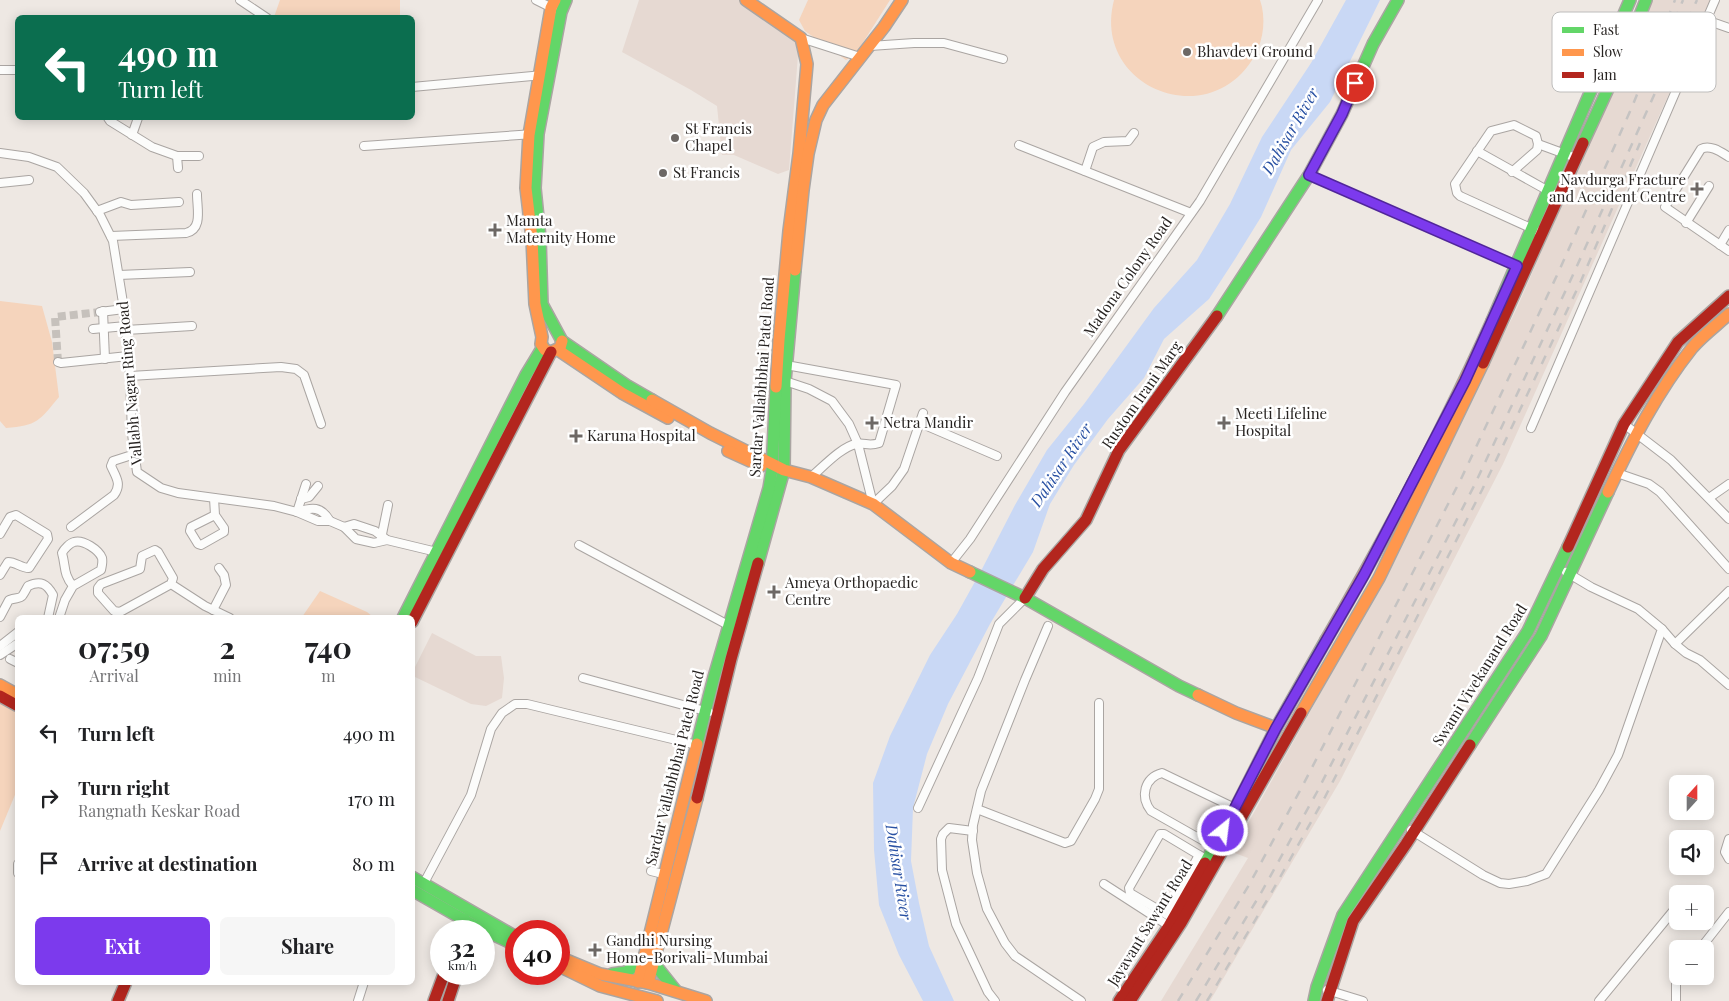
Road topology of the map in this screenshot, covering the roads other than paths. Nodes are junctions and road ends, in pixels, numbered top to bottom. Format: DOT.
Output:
graph roads {
  1 [pos="240,0"];
  2 [pos="536,0"];
  3 [pos="746,0"];
  4 [pos="902,0"];
  5 [pos="1318,0"];
  6 [pos="1398,0"];
  7 [pos="1630,0"];
  8 [pos="1646,0"];
  9 [pos="1715,0"];
  10 [pos="560,4"];
  11 [pos="1625,12"];
  12 [pos="1641,12"];
  13 [pos="1710,12"];
  14 [pos="262,15"];
  15 [pos="1716,23"];
  16 [pos="1729,28"];
  17 [pos="801,38"];
  18 [pos="870,46"];
  19 [pos="860,58"];
  20 [pos="1003,59"];
  21 [pos="0,70"];
  22 [pos="15,70"];
  23 [pos="545,75"];
  24 [pos="415,87"];
  25 [pos="1591,92"];
  26 [pos="1606,92"];
  27 [pos="1675,92"];
  28 [pos="109,120"];
  29 [pos="137,120"];
  30 [pos="1134,133"];
  31 [pos="533,134"];
  32 [pos="132,135"];
  33 [pos="1538,144"];
  34 [pos="1019,145"];
  35 [pos="364,146"];
  36 [pos="1477,151"];
  37 [pos="0,152"];
  38 [pos="803,154"];
  39 [pos="1565,154"];
  40 [pos="176,156"];
  41 [pos="199,156"];
  42 [pos="1729,157"];
  43 [pos="1576,158"];
  44 [pos="178,168"];
  45 [pos="1085,171"];
  46 [pos="1512,172"];
  47 [pos="1309,175"];
  48 [pos="29,180"];
  49 [pos="0,183"];
  50 [pos="1709,186"];
  51 [pos="197,194"];
  52 [pos="1553,194"];
  53 [pos="179,202"];
  54 [pos="97,210"];
  55 [pos="1191,213"];
  56 [pos="1686,223"];
  57 [pos="1729,230"];
  58 [pos="1537,231"];
  59 [pos="111,236"];
  60 [pos="1729,240"];
  61 [pos="1724,248"];
  62 [pos="1517,266"];
  63 [pos="190,272"];
  64 [pos="119,275"];
  65 [pos="1729,296"];
  66 [pos="124,309"];
  67 [pos="1729,314"];
  68 [pos="192,326"];
  69 [pos="104,328"];
  70 [pos="126,328"];
  71 [pos="93,329"];
  72 [pos="552,343"];
  73 [pos="128,356"];
  74 [pos="105,359"];
  75 [pos="58,362"];
  76 [pos="786,365"];
  77 [pos="130,376"];
  78 [pos="785,381"];
  79 [pos="923,413"];
  80 [pos="920,423"];
  81 [pos="321,424"];
  82 [pos="1624,424"];
  83 [pos="1531,428"];
  84 [pos="1636,433"];
  85 [pos="858,444"];
  86 [pos="135,454"];
  87 [pos="997,456"];
  88 [pos="773,467"];
  89 [pos="784,470"];
  90 [pos="1617,473"];
  91 [pos="811,477"];
  92 [pos="306,484"];
  93 [pos="1729,484"];
  94 [pos="318,486"];
  95 [pos="214,498"];
  96 [pos="1709,498"];
  97 [pos="301,499"];
  98 [pos="873,504"];
  99 [pos="388,505"];
  100 [pos="297,512"];
  101 [pos="215,515"];
  102 [pos="1581,517"];
  103 [pos="1729,520"];
  104 [pos="1593,523"];
  105 [pos="70,527"];
  106 [pos="344,527"];
  107 [pos="0,534"];
  108 [pos="383,539"];
  109 [pos="579,545"];
  110 [pos="442,554"];
  111 [pos="950,563"];
  112 [pos="219,568"];
  113 [pos="1729,568"];
  114 [pos="1557,569"];
  115 [pos="1568,573"];
  116 [pos="0,575"];
  117 [pos="171,584"];
  118 [pos="73,586"];
  119 [pos="1729,591"];
  120 [pos="1026,598"];
  121 [pos="213,610"];
  122 [pos="49,615"];
  123 [pos="60,615"];
  124 [pos="224,615"];
  125 [pos="410,615"];
  126 [pos="0,617"];
  127 [pos="728,625"];
  128 [pos="1048,626"];
  129 [pos="1662,629"];
  130 [pos="15,634"];
  131 [pos="1675,644"];
  132 [pos="15,645"];
  133 [pos="0,646"];
  134 [pos="0,655"];
  135 [pos="10,659"];
  136 [pos="15,662"];
  137 [pos="583,678"];
  138 [pos="0,684"];
  139 [pos="1729,685"];
  140 [pos="15,693"];
  141 [pos="0,696"];
  142 [pos="1099,703"];
  143 [pos="15,704"];
  144 [pos="705,711"];
  145 [pos="717,715"];
  146 [pos="1276,728"];
  147 [pos="697,745"];
  148 [pos="918,808"];
  149 [pos="977,808"];
  150 [pos="1240,811"];
  151 [pos="1403,825"];
  152 [pos="973,831"];
  153 [pos="1414,832"];
  154 [pos="1729,839"];
  155 [pos="1219,849"];
  156 [pos="1729,859"];
  157 [pos="1207,860"];
  158 [pos="651,871"];
  159 [pos="663,874"];
  160 [pos="415,879"];
  161 [pos="424,884"];
  162 [pos="1104,884"];
  163 [pos="415,892"];
  164 [pos="1729,912"];
  165 [pos="1669,917"];
  166 [pos="464,919"];
  167 [pos="1173,920"];
  168 [pos="505,931"];
  169 [pos="1707,940"];
  170 [pos="570,962"];
  171 [pos="647,962"];
  172 [pos="570,971"];
  173 [pos="600,974"];
  174 [pos="643,982"];
  175 [pos="125,985"];
  176 [pos="363,985"];
  177 [pos="440,985"];
  178 [pos="453,985"];
  179 [pos="1676,985"];
  180 [pos="600,986"];
  181 [pos="1317,987"];
  182 [pos="677,992"];
  183 [pos="1328,996"];
  184 [pos="639,999"];
  185 [pos="118,1001"];
  186 [pos="358,1001"];
  187 [pos="434,1001"];
  188 [pos="448,1001"];
  189 [pos="616,1001"];
  190 [pos="656,1001"];
  191 [pos="706,1001"];
  192 [pos="995,1001"];
  193 [pos="1081,1001"];
  194 [pos="1119,1001"];
  195 [pos="1130,1001"];
  196 [pos="1314,1001"];
  197 [pos="1363,1001"];
  198 [pos="1600,1001"];
  199 [pos="1676,1001"];
  1 -- 14 [label="street"];
  2 -- 10 [label="street"];
  3 -- 17 [label="street"];
  4 -- 18 [label="street"];
  5 -- 55 [label="street, Madona Colony Road"];
  6 -- 47 [label="street, Rustom Irani Marg"];
  7 -- 11 [label="street, Jayavant Sawant Road"];
  8 -- 12 [label="street, Jayavant Sawant Road"];
  9 -- 13 [label="street"];
  10 -- 23 [label="street"];
  15 -- 16 [label="street"];
  17 -- 19 [label="street"];
  17 -- 38 [label="street"];
  18 -- 19 [label="street"];
  18 -- 20 [label="street"];
  19 -- 38 [label="street"];
  21 -- 22 [label="street"];
  23 -- 24 [label="street"];
  23 -- 31 [label="street"];
  25 -- 39 [label="street, Jayavant Sawant Road"];
  26 -- 43 [label="street, Jayavant Sawant Road"];
  27 -- 83 [label="street"];
  28 -- 32 [label="street"];
  29 -- 32 [label="street"];
  30 -- 45 [label="street"];
  31 -- 35 [label="street"];
  31 -- 72 [label="street"];
  32 -- 40 [label="street"];
  33 -- 36 [label="street"];
  33 -- 39 [label="street"];
  33 -- 46 [label="street"];
  34 -- 45 [label="street"];
  36 -- 46 [label="street"];
  36 -- 58 [label="street"];
  37 -- 54 [label="street, Vallabh Nagar Ring Road"];
  38 -- 76 [label="street, Sardar Vallabhbhai Patel Road"];
  38 -- 88 [label="street, Sardar Vallabhbhai Patel Road"];
  39 -- 43 [label="street"];
  39 -- 52 [label="street, Jayavant Sawant Road"];
  40 -- 41 [label="street"];
  40 -- 44 [label="street"];
  42 -- 56 [label="street"];
  43 -- 52 [label="street, Jayavant Sawant Road"];
  45 -- 55 [label="street"];
  46 -- 52 [label="street"];
  47 -- 62 [label="street"];
  47 -- 120 [label="street, Rustom Irani Marg"];
  48 -- 49 [label="street"];
  50 -- 56 [label="street"];
  51 -- 59 [label="street"];
  52 -- 58 [label="street, Jayavant Sawant Road"];
  53 -- 54 [label="street"];
  54 -- 59 [label="street, Vallabh Nagar Ring Road"];
  55 -- 111 [label="street, Madona Colony Road"];
  56 -- 61 [label="street"];
  57 -- 61 [label="street"];
  58 -- 62 [label="street, Jayavant Sawant Road"];
  58 -- 150 [label="street, Jayavant Sawant Road"];
  59 -- 64 [label="street, Vallabh Nagar Ring Road"];
  60 -- 61 [label="street"];
  62 -- 146 [label="street, Jayavant Sawant Road"];
  63 -- 64 [label="street"];
  64 -- 66 [label="street, Vallabh Nagar Ring Road"];
  65 -- 82 [label="street, Swami Vivekanand Road"];
  66 -- 69 [label="street"];
  66 -- 70 [label="street, Vallabh Nagar Ring Road"];
  67 -- 84 [label="street, Swami Vivekanand Road"];
  68 -- 70 [label="street"];
  69 -- 70 [label="street"];
  69 -- 71 [label="street"];
  69 -- 74 [label="street"];
  70 -- 73 [label="street, Vallabh Nagar Ring Road"];
  72 -- 88 [label="street"];
  72 -- 110 [label="street"];
  73 -- 74 [label="street"];
  73 -- 77 [label="street, Vallabh Nagar Ring Road"];
  74 -- 75 [label="street"];
  76 -- 78 [label="street, Sardar Vallabhbhai Patel Road"];
  76 -- 85 [label="street"];
  77 -- 81 [label="street"];
  77 -- 86 [label="street, Vallabh Nagar Ring Road"];
  78 -- 85 [label="street"];
  78 -- 89 [label="street, Sardar Vallabhbhai Patel Road"];
  79 -- 80 [label="street"];
  80 -- 87 [label="street"];
  80 -- 98 [label="street"];
  82 -- 84 [label="street"];
  82 -- 102 [label="street, Swami Vivekanand Road"];
  84 -- 90 [label="street, Swami Vivekanand Road"];
  84 -- 96 [label="street"];
  85 -- 91 [label="street"];
  85 -- 98 [label="street"];
  86 -- 95 [label="street, Vallabh Nagar Ring Road"];
  86 -- 105 [label="street"];
  88 -- 89 [label="street"];
  88 -- 127 [label="street, Sardar Vallabhbhai Patel Road"];
  89 -- 91 [label="street"];
  89 -- 145 [label="street, Sardar Vallabhbhai Patel Road"];
  90 -- 104 [label="street, Swami Vivekanand Road"];
  90 -- 113 [label="street"];
  91 -- 98 [label="street"];
  92 -- 97 [label="street"];
  93 -- 96 [label="street"];
  94 -- 97 [label="street"];
  95 -- 100 [label="street, Vallabh Nagar Ring Road"];
  95 -- 101 [label="street"];
  96 -- 103 [label="street"];
  97 -- 100 [label="street"];
  98 -- 111 [label="street"];
  99 -- 108 [label="street"];
  100 -- 106 [label="street, Vallabh Nagar Ring Road"];
  101 -- 101 [label="street"];
  102 -- 104 [label="street"];
  102 -- 114 [label="street, Swami Vivekanand Road"];
  104 -- 115 [label="street, Swami Vivekanand Road"];
  106 -- 108 [label="street, Vallabh Nagar Ring Road"];
  106 -- 108 [label="street"];
  107 -- 116 [label="street"];
  108 -- 110 [label="street, Vallabh Nagar Ring Road"];
  109 -- 127 [label="street"];
  110 -- 125 [label="street"];
  111 -- 120 [label="street"];
  112 -- 121 [label="street"];
  114 -- 115 [label="street"];
  114 -- 151 [label="street, Swami Vivekanand Road"];
  115 -- 129 [label="street"];
  115 -- 153 [label="street, Swami Vivekanand Road"];
  117 -- 117 [label="street"];
  117 -- 121 [label="street"];
  118 -- 118 [label="street"];
  118 -- 123 [label="street"];
  119 -- 131 [label="street"];
  120 -- 146 [label="street"];
  120 -- 148 [label="street"];
  121 -- 124 [label="street"];
  122 -- 126 [label="street"];
  127 -- 144 [label="street, Sardar Vallabhbhai Patel Road"];
  128 -- 149 [label="street"];
  129 -- 131 [label="street"];
  129 -- 153 [label="street"];
  130 -- 133 [label="street"];
  131 -- 139 [label="street"];
  132 -- 134 [label="street"];
  135 -- 136 [label="street"];
  137 -- 144 [label="street"];
  138 -- 140 [label="street"];
  141 -- 143 [label="street"];
  142 -- 149 [label="street"];
  144 -- 145 [label="street"];
  144 -- 147 [label="street, Sardar Vallabhbhai Patel Road"];
  145 -- 171 [label="street, Sardar Vallabhbhai Patel Road"];
  146 -- 150 [label="street, Jayavant Sawant Road"];
  147 -- 159 [label="street, Sardar Vallabhbhai Patel Road"];
  147 -- 161 [label="street"];
  149 -- 152 [label="street"];
  150 -- 155 [label="street, Jayavant Sawant Road"];
  150 -- 155 [label="street"];
  151 -- 153 [label="street"];
  151 -- 181 [label="street, Swami Vivekanand Road"];
  152 -- 192 [label="street"];
  152 -- 193 [label="street"];
  153 -- 183 [label="street, Swami Vivekanand Road"];
  154 -- 156 [label="street"];
  155 -- 157 [label="street, Jayavant Sawant Road"];
  157 -- 167 [label="street, Jayavant Sawant Road"];
  157 -- 167 [label="street"];
  158 -- 159 [label="street"];
  159 -- 171 [label="street, Sardar Vallabhbhai Patel Road"];
  160 -- 161 [label="street"];
  161 -- 168 [label="street"];
  162 -- 167 [label="street"];
  163 -- 166 [label="street"];
  164 -- 169 [label="street"];
  165 -- 198 [label="street"];
  167 -- 194 [label="street, Jayavant Sawant Road"];
  167 -- 195 [label="street, Jayavant Sawant Road"];
  170 -- 173 [label="street"];
  171 -- 173 [label="street"];
  171 -- 174 [label="street"];
  171 -- 182 [label="street"];
  172 -- 180 [label="street"];
  173 -- 174 [label="street"];
  174 -- 182 [label="street"];
  174 -- 184 [label="street"];
  175 -- 185 [label="street"];
  176 -- 186 [label="street"];
  177 -- 187 [label="street"];
  178 -- 188 [label="street"];
  179 -- 199 [label="street"];
  180 -- 184 [label="street"];
  180 -- 189 [label="street"];
  181 -- 183 [label="street"];
  181 -- 196 [label="street, Swami Vivekanand Road"];
  182 -- 191 [label="street"];
  183 -- 197 [label="street"];
  184 -- 190 [label="street"];
}
